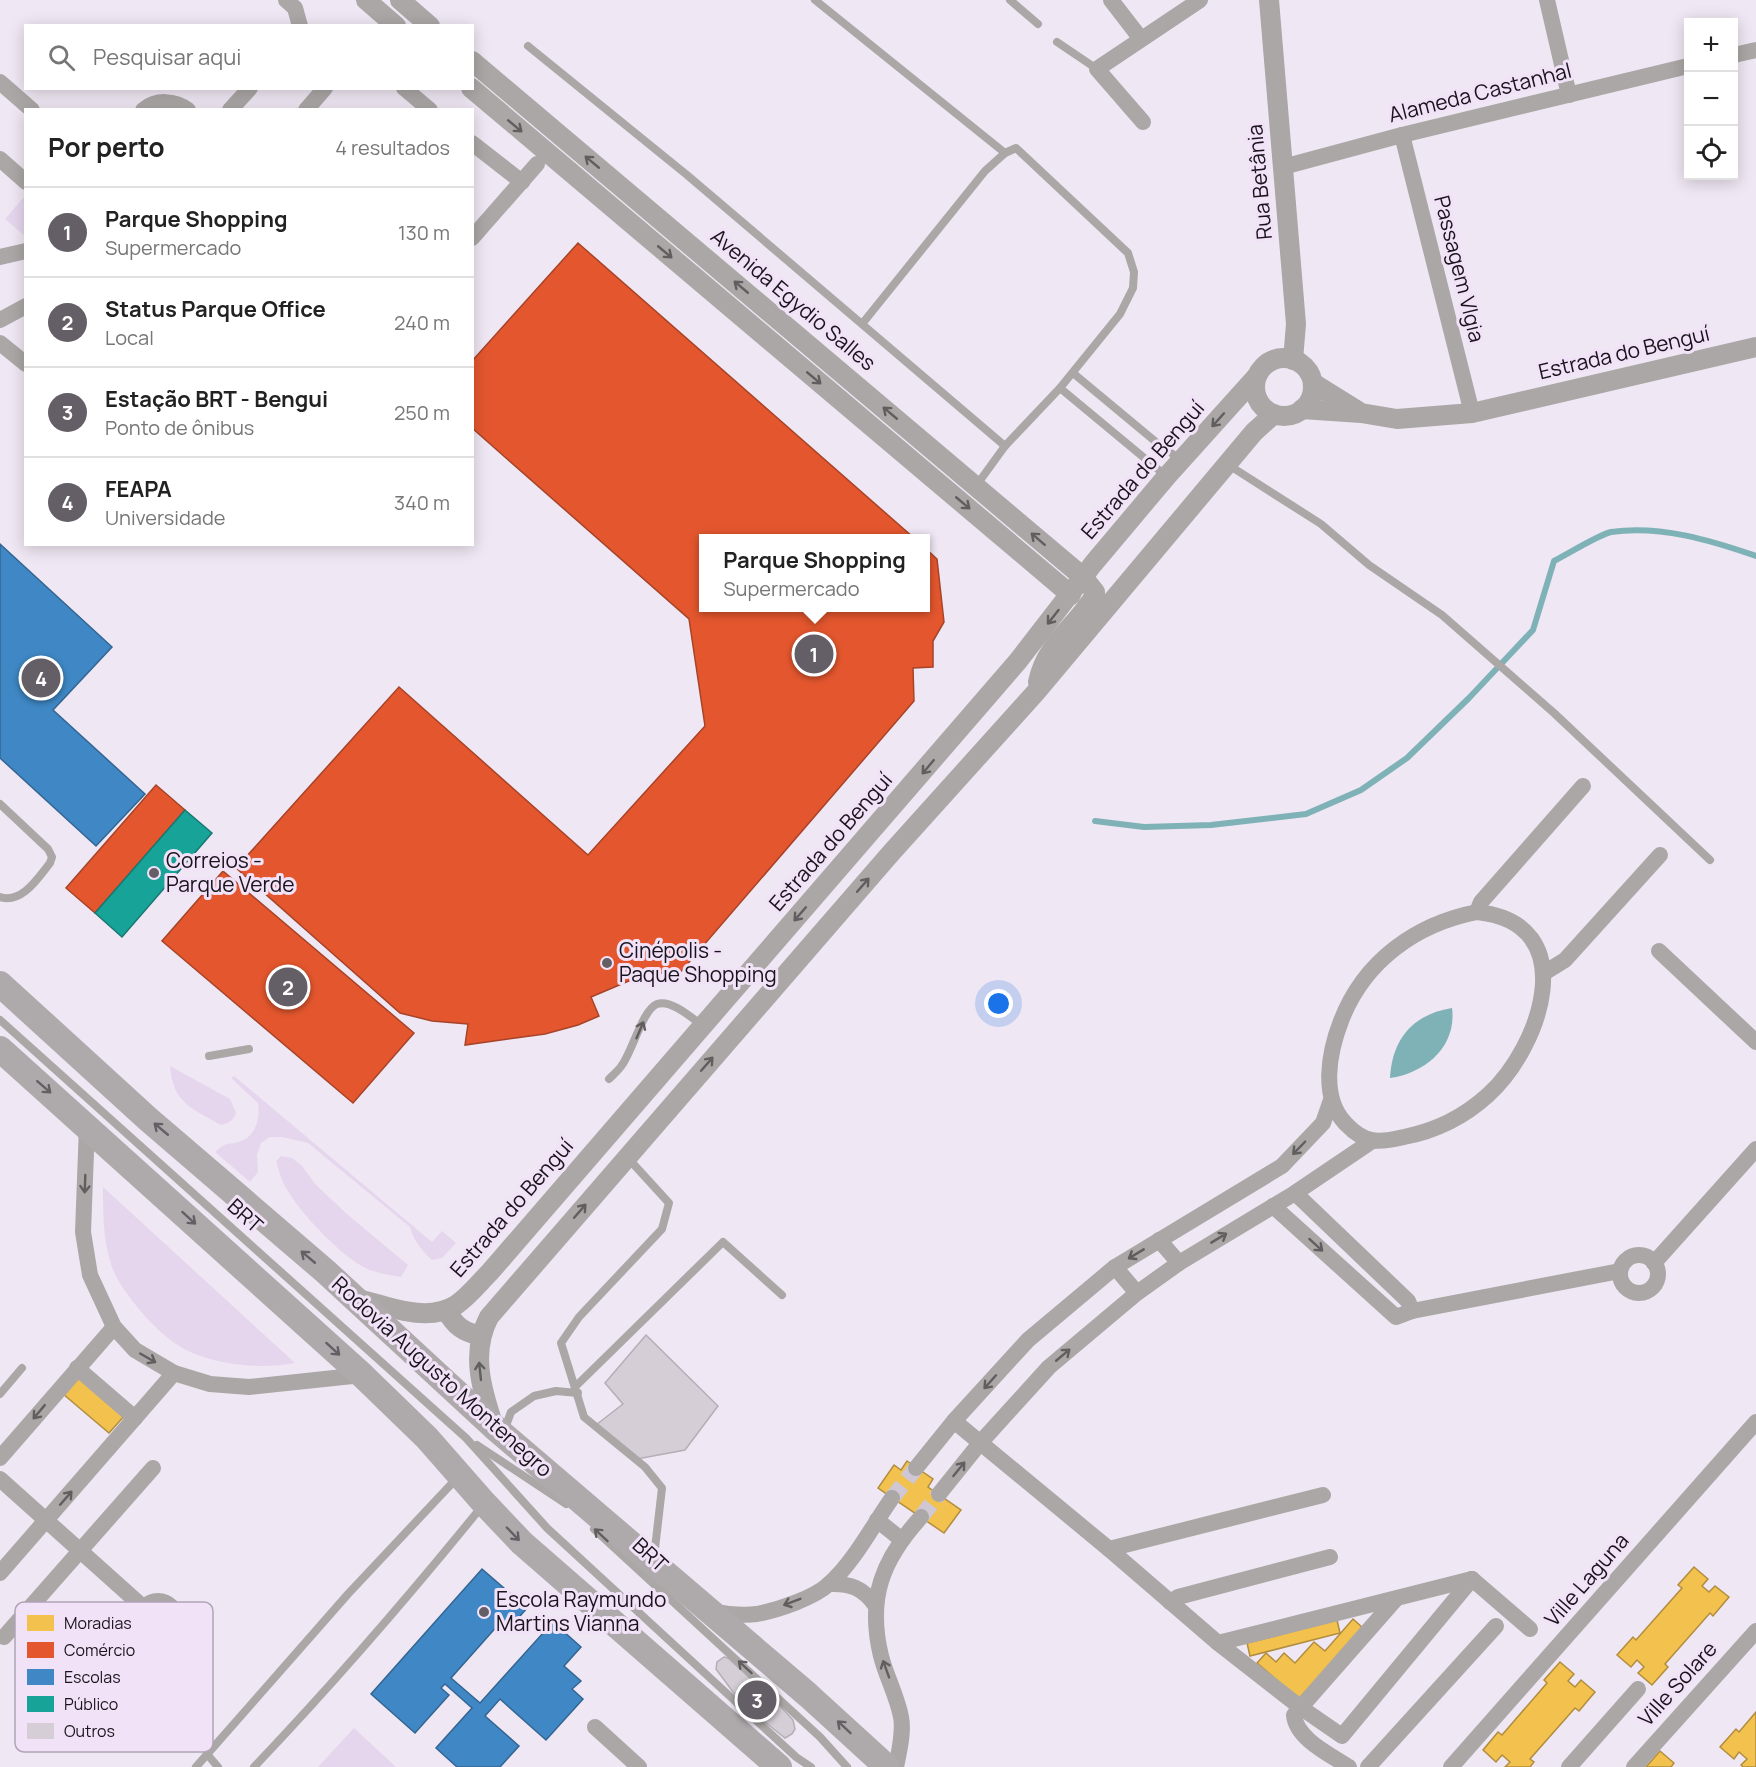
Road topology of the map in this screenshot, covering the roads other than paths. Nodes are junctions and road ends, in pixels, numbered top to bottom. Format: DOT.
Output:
graph roads {
  1 [pos="286,0"];
  2 [pos="366,0"];
  3 [pos="400,0"];
  4 [pos="814,0"];
  5 [pos="1010,0"];
  6 [pos="1111,0"];
  7 [pos="1200,0"];
  8 [pos="1269,0"];
  9 [pos="1547,0"];
  10 [pos="299,24"];
  11 [pos="394,24"];
  12 [pos="428,24"];
  13 [pos="1038,24"];
  14 [pos="1141,39"];
  15 [pos="1058,42"];
  16 [pos="528,46"];
  17 [pos="1756,50"];
  18 [pos="1738,54"];
  19 [pos="474,63"];
  20 [pos="1684,67"];
  21 [pos="1097,69"];
  22 [pos="0,82"];
  23 [pos="248,90"];
  24 [pos="323,90"];
  25 [pos="406,90"];
  26 [pos="473,90"];
  27 [pos="1569,94"];
  28 [pos="30,108"];
  29 [pos="144,108"];
  30 [pos="183,108"];
  31 [pos="232,108"];
  32 [pos="308,108"];
  33 [pos="428,108"];
  34 [pos="1143,122"];
  35 [pos="1402,135"];
  36 [pos="474,145"];
  37 [pos="1005,153"];
  38 [pos="0,159"];
  39 [pos="537,164"];
  40 [pos="1283,167"];
  41 [pos="24,180"];
  42 [pos="522,182"];
  43 [pos="474,236"];
  44 [pos="24,251"];
  45 [pos="0,257"];
  46 [pos="24,307"];
  47 [pos="0,320"];
  48 [pos="862,324"];
  49 [pos="0,343"];
  50 [pos="1756,347"];
  51 [pos="1293,360"];
  52 [pos="24,362"];
  53 [pos="1073,373"];
  54 [pos="1257,376"];
  55 [pos="1313,383"];
  56 [pos="1060,388"];
  57 [pos="1302,409"];
  58 [pos="1361,413"];
  59 [pos="1472,413"];
  60 [pos="1274,414"];
  61 [pos="1005,446"];
  62 [pos="1182,460"];
  63 [pos="1226,464"];
  64 [pos="1167,476"];
  65 [pos="976,486"];
  66 [pos="1083,577"];
  67 [pos="1071,595"];
  68 [pos="1036,692"];
  69 [pos="1583,786"];
  70 [pos="0,804"];
  71 [pos="868,836"];
  72 [pos="891,853"];
  73 [pos="1660,855"];
  74 [pos="1710,860"];
  75 [pos="0,897"];
  76 [pos="1477,912"];
  77 [pos="1659,951"];
  78 [pos="1544,973"];
  79 [pos="0,984"];
  80 [pos="0,1020"];
  81 [pos="703,1026"];
  82 [pos="1756,1042"];
  83 [pos="0,1049"];
  84 [pos="249,1049"];
  85 [pos="209,1056"];
  86 [pos="609,1079"];
  87 [pos="1331,1100"];
  88 [pos="87,1126"];
  89 [pos="1372,1141"];
  90 [pos="1756,1149"];
  91 [pos="627,1157"];
  92 [pos="1295,1193"];
  93 [pos="1273,1206"];
  94 [pos="1159,1240"];
  95 [pos="1362,1257"];
  96 [pos="1179,1263"];
  97 [pos="1654,1263"];
  98 [pos="1114,1267"];
  99 [pos="1620,1271"];
  100 [pos="1347,1273"];
  101 [pos="1137,1293"];
  102 [pos="782,1296"];
  103 [pos="351,1297"];
  104 [pos="446,1310"];
  105 [pos="1412,1311"];
  106 [pos="114,1327"];
  107 [pos="481,1336"];
  108 [pos="22,1368"];
  109 [pos="77,1368"];
  110 [pos="174,1373"];
  111 [pos="362,1375"];
  112 [pos="577,1390"];
  113 [pos="0,1394"];
  114 [pos="135,1418"];
  115 [pos="954,1421"];
  116 [pos="1756,1422"];
  117 [pos="499,1431"];
  118 [pos="466,1438"];
  119 [pos="980,1443"];
  120 [pos="0,1458"];
  121 [pos="153,1468"];
  122 [pos="916,1468"];
  123 [pos="460,1475"];
  124 [pos="0,1479"];
  125 [pos="939,1494"];
  126 [pos="1323,1495"];
  127 [pos="892,1498"];
  128 [pos="484,1503"];
  129 [pos="571,1507"];
  130 [pos="921,1517"];
  131 [pos="46,1520"];
  132 [pos="877,1520"];
  133 [pos="587,1522"];
  134 [pos="902,1540"];
  135 [pos="80,1550"];
  136 [pos="1109,1550"];
  137 [pos="1330,1557"];
  138 [pos="653,1563"];
  139 [pos="0,1574"];
  140 [pos="1472,1579"];
  141 [pos="829,1584"];
  142 [pos="1395,1600"];
  143 [pos="35,1602"];
  144 [pos="137,1602"];
  145 [pos="1170,1602"];
  146 [pos="875,1605"];
  147 [pos="710,1611"];
  148 [pos="15,1624"];
  149 [pos="1496,1626"];
  150 [pos="1530,1629"];
  151 [pos="1756,1631"];
  152 [pos="4,1637"];
  153 [pos="1218,1643"];
  154 [pos="1638,1689"];
  155 [pos="1300,1707"];
  156 [pos="595,1726"];
  157 [pos="213,1747"];
  158 [pos="207,1754"];
  159 [pos="196,1767"];
  160 [pos="218,1767"];
  161 [pos="254,1767"];
  162 [pos="639,1767"];
  163 [pos="779,1767"];
  164 [pos="811,1767"];
  165 [pos="847,1767"];
  166 [pos="887,1767"];
  167 [pos="896,1767"];
  168 [pos="1349,1767"];
  169 [pos="1368,1767"];
  170 [pos="1451,1767"];
  171 [pos="1569,1767"];
  172 [pos="1634,1767"];
  1 -- 10 [label="street"];
  2 -- 11 [label="street"];
  3 -- 12 [label="street"];
  4 -- 37 [label="lane"];
  5 -- 13 [label="lane"];
  6 -- 14 [label="street"];
  7 -- 14 [label="street"];
  8 -- 40 [label="street, Rua Betânia"];
  9 -- 27 [label="street"];
  14 -- 21 [label="street"];
  15 -- 21 [label="lane"];
  16 -- 48 [label="lane"];
  17 -- 18 [label="street"];
  65 -- 19 [label="street, Avenida Egydio Salles, one-way"];
  20 -- 27 [label="street, Alameda Castanhal"];
  21 -- 34 [label="street"];
  22 -- 28 [label="street"];
  23 -- 31 [label="street"];
  24 -- 32 [label="street"];
  25 -- 33 [label="street"];
  26 -- 67 [label="street, one-way"];
  27 -- 35 [label="street, Alameda Castanhal"];
  29 -- 30 [label="street"];
  35 -- 40 [label="street, Alameda Castanhal"];
  35 -- 59 [label="street, Passagem Vlgia"];
  36 -- 42 [label="street"];
  37 -- 48 [label="lane"];
  37 -- 53 [label="lane"];
  38 -- 41 [label="street"];
  39 -- 42 [label="street"];
  40 -- 51 [label="street, Rua Betânia"];
  42 -- 43 [label="street"];
  44 -- 45 [label="street"];
  46 -- 47 [label="street"];
  48 -- 61 [label="lane"];
  49 -- 52 [label="street"];
  50 -- 59 [label="street, Estrada do Benguí"];
  51 -- 54 [label="street"];
  51 -- 55 [label="street"];
  53 -- 56 [label="lane"];
  53 -- 62 [label="lane"];
  54 -- 60 [label="street"];
  54 -- 62 [label="street, Estrada do Benguí, one-way"];
  55 -- 57 [label="street"];
  55 -- 58 [label="street, Estrada do Benguí"];
  56 -- 61 [label="lane"];
  56 -- 64 [label="lane"];
  57 -- 58 [label="street, Estrada do Benguí"];
  57 -- 60 [label="street"];
  58 -- 59 [label="street, Estrada do Benguí"];
  60 -- 63 [label="street"];
  61 -- 65 [label="lane"];
  62 -- 64 [label="street, Estrada do Benguí"];
  63 -- 68 [label="street"];
  63 -- 74 [label="lane"];
  64 -- 66 [label="street, Estrada do Benguí"];
  66 -- 65 [label="street, Avenida Egydio Salles, one-way"];
  66 -- 67 [label="street, Estrada do Benguí"];
  66 -- 68 [label="street"];
  67 -- 71 [label="street, Estrada do Benguí, one-way"];
  68 -- 72 [label="street"];
  69 -- 76 [label="street"];
  70 -- 75 [label="lane"];
  71 -- 72 [label="street"];
  71 -- 81 [label="street, Estrada do Benguí, one-way"];
  91 -- 72 [label="street, one-way"];
  73 -- 78 [label="street"];
  76 -- 78 [label="street"];
  76 -- 87 [label="street"];
  77 -- 82 [label="street"];
  78 -- 89 [label="street"];
  103 -- 79 [label="main road, Rodovia Augusto Montenegro, one-way"];
  80 -- 118 [label="lane, BRT"];
  86 -- 81 [label="lane, one-way"];
  81 -- 104 [label="street, Estrada do Benguí"];
  83 -- 88 [label="main road, one-way"];
  84 -- 85 [label="lane"];
  87 -- 89 [label="street"];
  87 -- 94 [label="street, one-way"];
  88 -- 106 [label="street, one-way"];
  88 -- 111 [label="main road, one-way"];
  89 -- 92 [label="street"];
  90 -- 97 [label="street"];
  107 -- 91 [label="street, one-way"];
  91 -- 112 [label="lane"];
  92 -- 93 [label="street"];
  92 -- 95 [label="street"];
  96 -- 93 [label="street, one-way"];
  93 -- 100 [label="street, one-way"];
  94 -- 96 [label="street"];
  94 -- 98 [label="street, one-way"];
  95 -- 100 [label="street"];
  95 -- 105 [label="street"];
  96 -- 101 [label="street"];
  97 -- 99 [label="street"];
  97 -- 99 [label="street"];
  98 -- 101 [label="street"];
  98 -- 115 [label="street, one-way"];
  99 -- 105 [label="street"];
  100 -- 105 [label="street"];
  119 -- 101 [label="street, one-way"];
  102 -- 112 [label="lane"];
  103 -- 104 [label="street"];
  103 -- 117 [label="main road, Rodovia Augusto Montenegro"];
  104 -- 107 [label="street"];
  106 -- 109 [label="street"];
  106 -- 110 [label="street, one-way"];
  117 -- 107 [label="street, one-way"];
  108 -- 113 [label="lane"];
  109 -- 114 [label="street"];
  109 -- 120 [label="street, one-way"];
  110 -- 111 [label="street"];
  110 -- 114 [label="street"];
  111 -- 123 [label="main road"];
  112 -- 117 [label="lane"];
  112 -- 138 [label="lane"];
  131 -- 114 [label="street, one-way"];
  115 -- 119 [label="street"];
  115 -- 122 [label="street"];
  116 -- 170 [label="street, Ville Laguna"];
  117 -- 138 [label="main road, Rodovia Augusto Montenegro"];
  118 -- 129 [label="lane, BRT"];
  118 -- 164 [label="lane, BRT"];
  125 -- 119 [label="street, one-way"];
  119 -- 136 [label="street"];
  121 -- 135 [label="street"];
  123 -- 128 [label="main road"];
  123 -- 157 [label="lane"];
  124 -- 131 [label="street"];
  126 -- 136 [label="street"];
  127 -- 132 [label="street"];
  128 -- 161 [label="lane"];
  128 -- 163 [label="main road, one-way"];
  130 -- 134 [label="street"];
  131 -- 135 [label="street"];
  131 -- 139 [label="street"];
  132 -- 134 [label="street"];
  132 -- 141 [label="street"];
  165 -- 133 [label="lane, BRT, one-way"];
  134 -- 146 [label="street"];
  135 -- 143 [label="street"];
  135 -- 144 [label="street"];
  136 -- 145 [label="street"];
  137 -- 145 [label="street"];
  138 -- 147 [label="main road, Rodovia Augusto Montenegro"];
  140 -- 142 [label="street"];
  140 -- 150 [label="street"];
  140 -- 155 [label="street"];
  141 -- 146 [label="street"];
  141 -- 147 [label="street, one-way"];
  142 -- 153 [label="street"];
  142 -- 155 [label="street"];
  145 -- 153 [label="street"];
  167 -- 146 [label="street, one-way"];
  166 -- 147 [label="main road, Rodovia Augusto Montenegro, one-way"];
  148 -- 152 [label="street"];
  149 -- 169 [label="street"];
  151 -- 172 [label="street, Ville Solare"];
  153 -- 155 [label="street"];
  154 -- 171 [label="street"];
  155 -- 168 [label="street"];
  156 -- 162 [label="street"];
  158 -- 159 [label="lane"];
  158 -- 160 [label="lane"];
}
